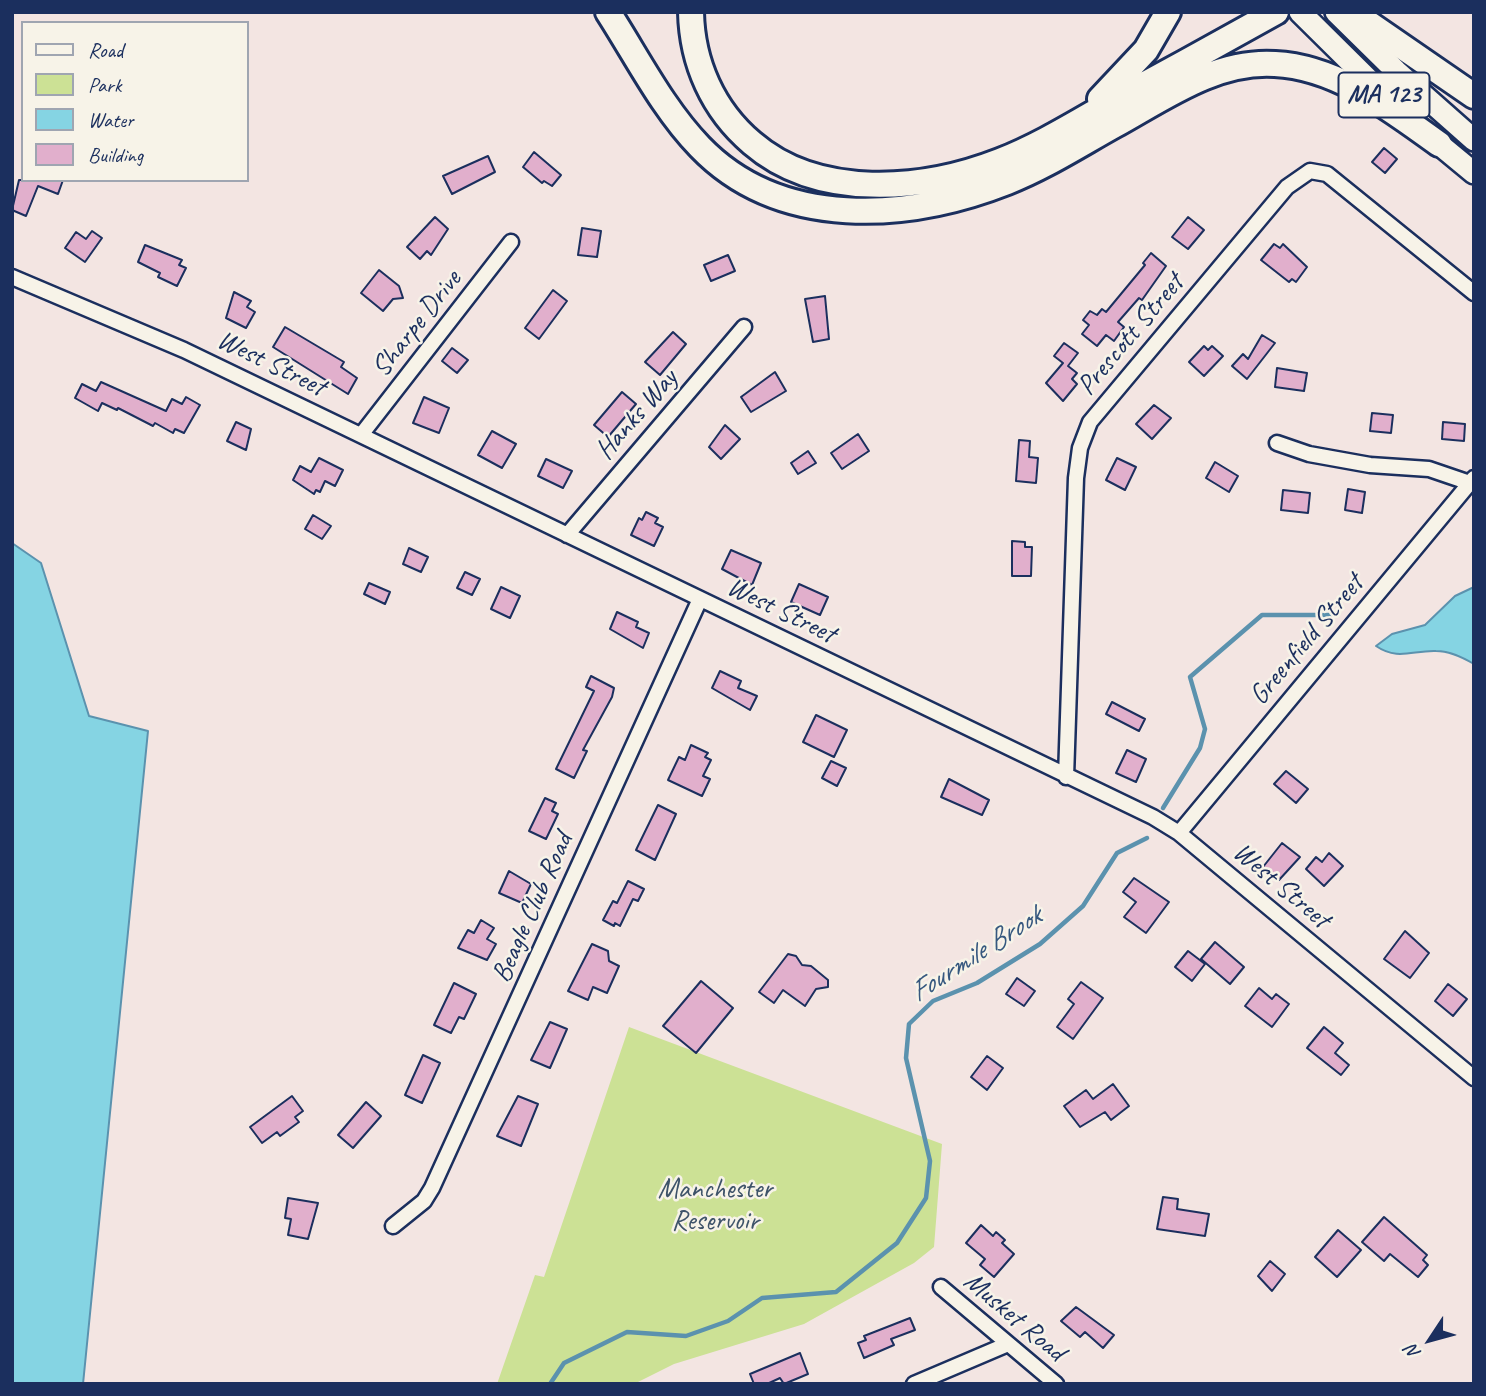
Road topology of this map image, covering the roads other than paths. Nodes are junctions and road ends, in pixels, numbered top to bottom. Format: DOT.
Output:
graph roads {
  1 [pos="608,12"];
  2 [pos="691,12"];
  3 [pos="1168,12"];
  4 [pos="1276,12"];
  5 [pos="1300,12"];
  6 [pos="1336,12"];
  7 [pos="1352,12"];
  8 [pos="1474,96"];
  9 [pos="1061,130"];
  10 [pos="1474,140"];
  11 [pos="1439,144"];
  12 [pos="1474,173"];
  13 [pos="511,242"];
  14 [pos="12,276"];
  15 [pos="1474,293"];
  16 [pos="744,327"];
  17 [pos="361,435"];
  18 [pos="1277,443"];
  19 [pos="1472,480"];
  20 [pos="567,535"];
  21 [pos="700,599"];
  22 [pos="1066,777"];
  23 [pos="1179,834"];
  24 [pos="1474,1078"];
  25 [pos="393,1226"];
  26 [pos="941,1287"];
  27 [pos="1008,1344"];
  28 [pos="914,1384"];
  29 [pos="1056,1384"];
  1 -- 11 [label="highway"];
  2 -- 9 [label="highway"];
  3 -- 9 [label="highway"];
  4 -- 9 [label="highway"];
  5 -- 11 [label="main road, MA 123"];
  6 -- 10 [label="main road, MA 123"];
  7 -- 8 [label="highway"];
  11 -- 12 [label="main road, MA 123"];
  13 -- 17 [label="street, Sharpe Drive"];
  14 -- 17 [label="street, West Street"];
  15 -- 22 [label="street, Prescott Street"];
  16 -- 20 [label="street, Hanks Way"];
  17 -- 20 [label="street, West Street"];
  18 -- 19 [label="street"];
  19 -- 23 [label="street, Greenfield Street"];
  20 -- 21 [label="street, West Street"];
  21 -- 22 [label="street, West Street"];
  21 -- 25 [label="street, Beagle Club Road"];
  22 -- 23 [label="street, West Street"];
  23 -- 24 [label="street, West Street"];
  26 -- 27 [label="street, Musket Road"];
  27 -- 28 [label="street"];
  27 -- 29 [label="street, Musket Road"];
}
